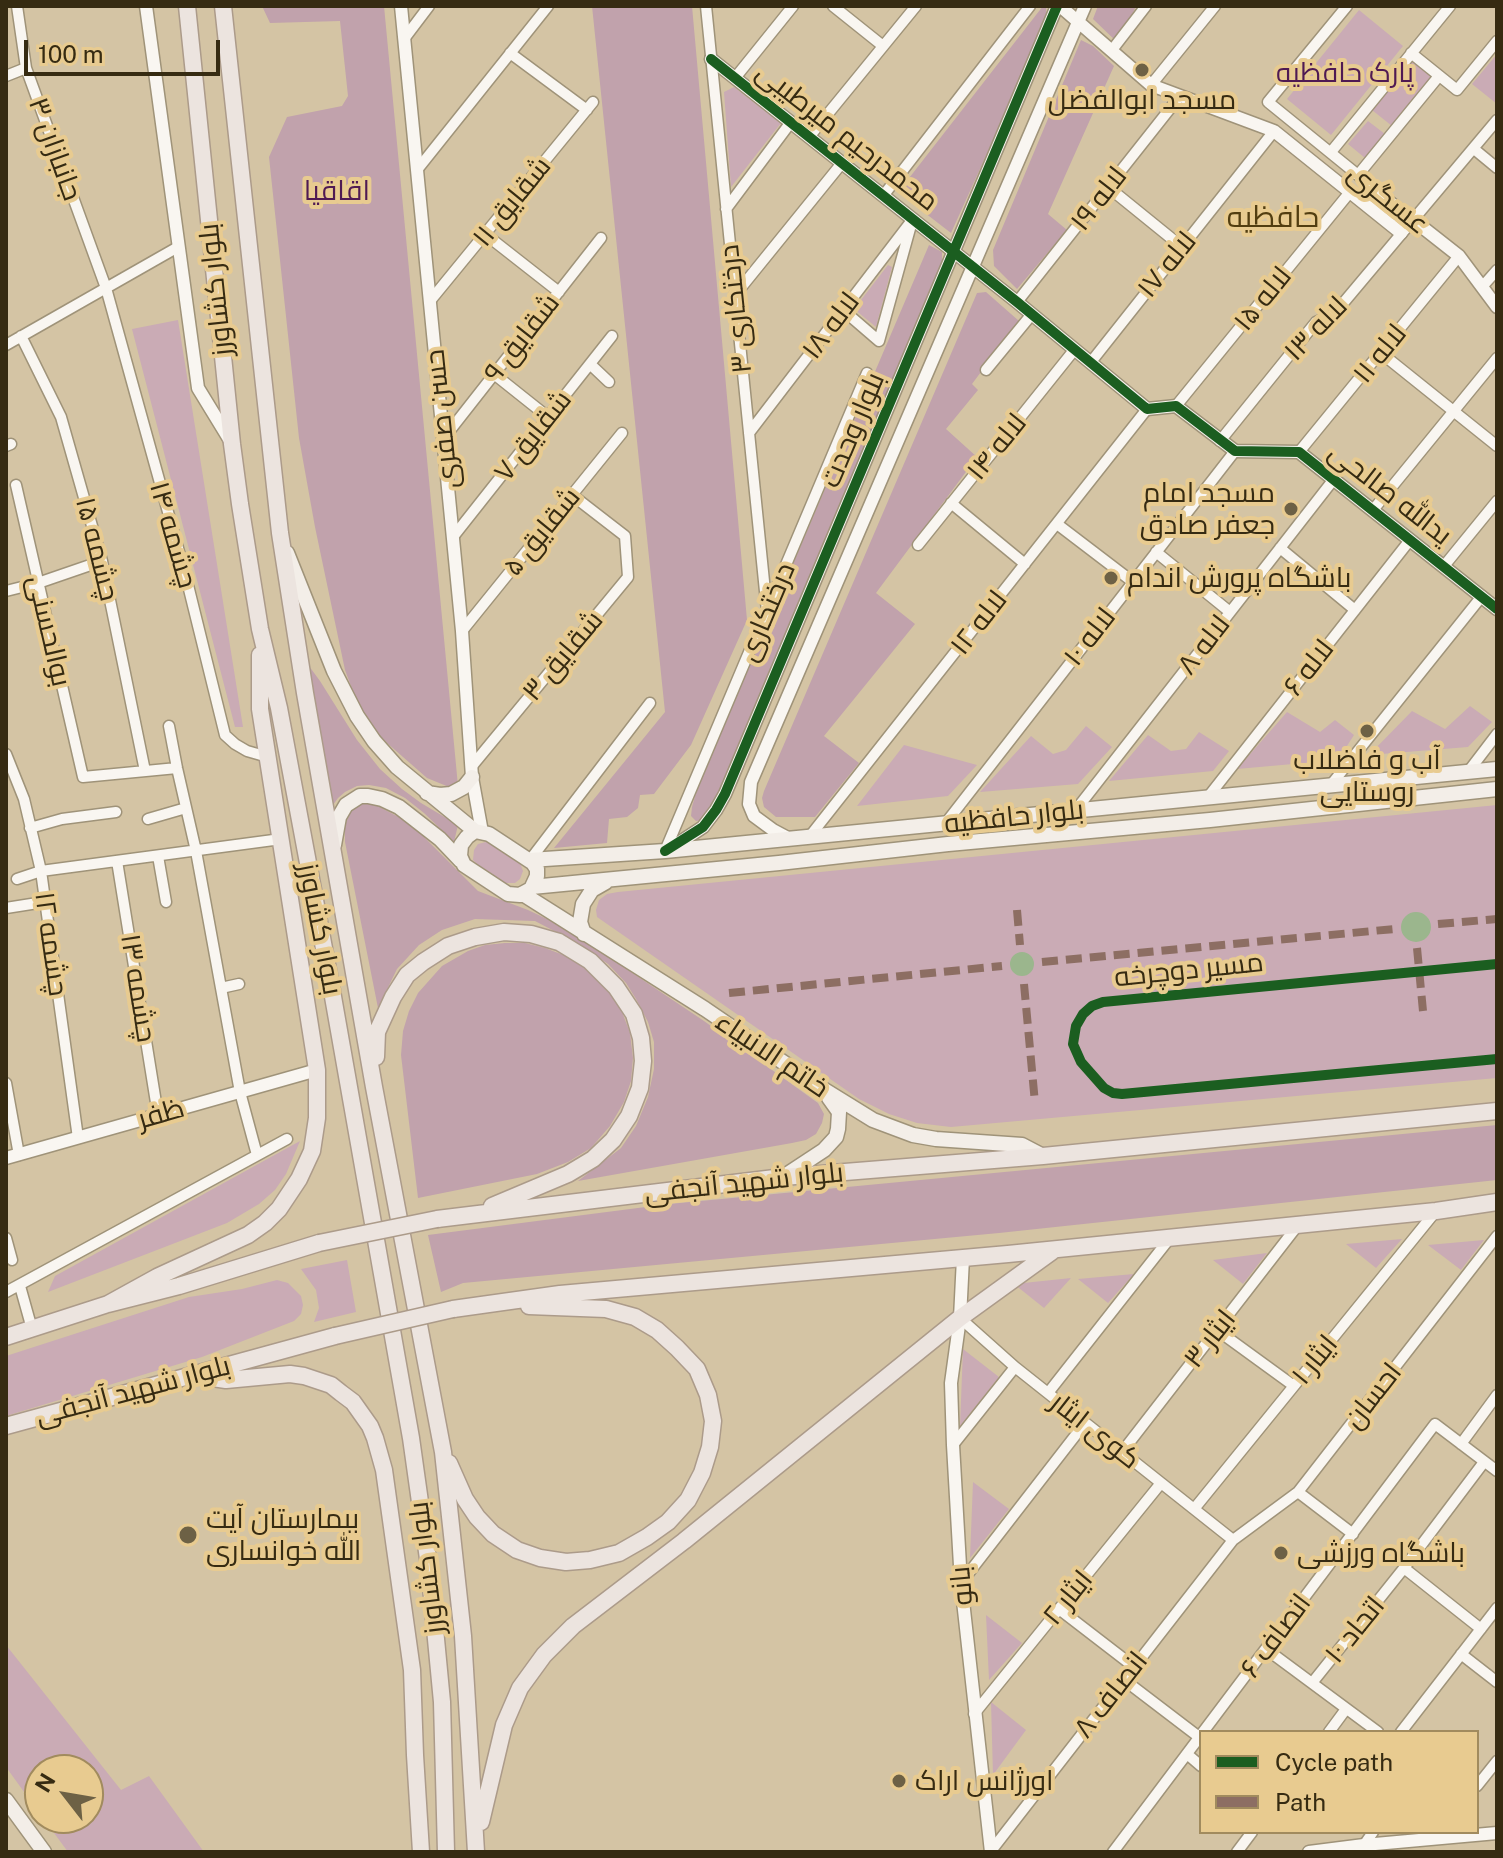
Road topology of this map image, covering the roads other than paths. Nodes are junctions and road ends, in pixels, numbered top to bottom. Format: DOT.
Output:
graph roads {
  1 [pos="17,6"];
  2 [pos="146,6"];
  3 [pos="187,6"];
  4 [pos="223,6"];
  5 [pos="401,6"];
  6 [pos="429,6"];
  7 [pos="548,6"];
  8 [pos="706,6"];
  9 [pos="793,6"];
  10 [pos="833,6"];
  11 [pos="916,6"];
  12 [pos="1030,6"];
  13 [pos="1058,6"];
  14 [pos="1085,6"];
  15 [pos="1146,6"];
  16 [pos="1215,6"];
  17 [pos="1347,6"];
  18 [pos="1450,6"];
  19 [pos="1079,21"];
  20 [pos="404,39"];
  21 [pos="1497,41"];
  22 [pos="883,46"];
  23 [pos="1112,50"];
  24 [pos="510,53"];
  25 [pos="1411,53"];
  26 [pos="711,59"];
  27 [pos="26,68"];
  28 [pos="6,76"];
  29 [pos="1439,76"];
  30 [pos="735,78"];
  31 [pos="1151,85"];
  32 [pos="1180,96"];
  33 [pos="1497,120"];
  34 [pos="791,122"];
  35 [pos="1274,131"];
  36 [pos="809,137"];
  37 [pos="1474,149"];
  38 [pos="1331,152"];
  39 [pos="1343,162"];
  40 [pos="842,163"];
  41 [pos="1497,168"];
  42 [pos="417,170"];
  43 [pos="1358,175"];
  44 [pos="1332,177"];
  45 [pos="1108,187"];
  46 [pos="1350,192"];
  47 [pos="883,196"];
  48 [pos="726,209"];
  49 [pos="913,219"];
  50 [pos="1412,219"];
  51 [pos="1401,233"];
  52 [pos="485,234"];
  53 [pos="601,238"];
  54 [pos="178,247"];
  55 [pos="1182,247"];
  56 [pos="954,251"];
  57 [pos="1459,256"];
  58 [pos="972,266"];
  59 [pos="1497,270"];
  60 [pos="1482,287"];
  61 [pos="106,288"];
  62 [pos="559,292"];
  63 [pos="735,295"];
  64 [pos="430,301"];
  65 [pos="1017,302"];
  66 [pos="1497,307"];
  67 [pos="843,310"];
  68 [pos="1032,314"];
  69 [pos="21,336"];
  70 [pos="612,336"];
  71 [pos="6,345"];
  72 [pos="1075,349"];
  73 [pos="1381,353"];
  74 [pos="1497,358"];
  75 [pos="1091,362"];
  76 [pos="590,364"];
  77 [pos="986,370"];
  78 [pos="867,373"];
  79 [pos="494,374"];
  80 [pos="609,382"];
  81 [pos="1176,406"];
  82 [pos="1147,409"];
  83 [pos="1453,412"];
  84 [pos="548,417"];
  85 [pos="622,433"];
  86 [pos="749,433"];
  87 [pos="444,438"];
  88 [pos="1220,441"];
  89 [pos="232,444"];
  90 [pos="1497,446"];
  91 [pos="1235,451"];
  92 [pos="1299,452"];
  93 [pos="1334,479"];
  94 [pos="16,485"];
  95 [pos="572,495"];
  96 [pos="1497,501"];
  97 [pos="951,503"];
  98 [pos="1373,510"];
  99 [pos="1057,524"];
  100 [pos="280,533"];
  101 [pos="453,537"];
  102 [pos="1410,540"];
  103 [pos="918,545"];
  104 [pos="1280,548"];
  105 [pos="1156,552"];
  106 [pos="102,561"];
  107 [pos="1025,564"];
  108 [pos="1444,566"];
  109 [pos="1133,582"];
  110 [pos="38,583"];
  111 [pos="6,591"];
  112 [pos="1482,596"];
  113 [pos="1497,609"];
  114 [pos="1355,610"];
  115 [pos="767,611"];
  116 [pos="1230,612"];
  117 [pos="260,629"];
  118 [pos="462,631"];
  119 [pos="650,703"];
  120 [pos="169,726"];
  121 [pos="1497,734"];
  122 [pos="6,754"];
  123 [pos="268,757"];
  124 [pos="177,768"];
  125 [pos="1497,769"];
  126 [pos="145,771"];
  127 [pos="472,772"];
  128 [pos="1468,772"];
  129 [pos="10,778"];
  130 [pos="1330,786"];
  131 [pos="1497,789"];
  132 [pos="427,793"];
  133 [pos="1208,797"];
  134 [pos="186,808"];
  135 [pos="1075,811"];
  136 [pos="116,812"];
  137 [pos="148,819"];
  138 [pos="1210,820"];
  139 [pos="945,824"];
  140 [pos="30,828"];
  141 [pos="479,831"];
  142 [pos="810,836"];
  143 [pos="788,838"];
  144 [pos="281,839"];
  145 [pos="333,849"];
  146 [pos="196,851"];
  147 [pos="665,851"];
  148 [pos="158,856"];
  149 [pos="530,860"];
  150 [pos="117,861"];
  151 [pos="461,861"];
  152 [pos="41,871"];
  153 [pos="17,879"];
  154 [pos="610,880"];
  155 [pos="528,890"];
  156 [pos="44,902"];
  157 [pos="166,902"];
  158 [pos="6,908"];
  159 [pos="584,934"];
  160 [pos="239,984"];
  161 [pos="221,988"];
  162 [pos="317,1070"];
  163 [pos="6,1083"];
  164 [pos="818,1086"];
  165 [pos="374,1087"];
  166 [pos="240,1092"];
  167 [pos="1497,1111"];
  168 [pos="158,1115"];
  169 [pos="78,1138"];
  170 [pos="287,1139"];
  171 [pos="257,1155"];
  172 [pos="12,1156"];
  173 [pos="1043,1156"];
  174 [pos="783,1177"];
  175 [pos="1497,1202"];
  176 [pos="1436,1211"];
  177 [pos="474,1214"];
  178 [pos="1298,1225"];
  179 [pos="1497,1236"];
  180 [pos="1171,1237"];
  181 [pos="6,1238"];
  182 [pos="1056,1248"];
  183 [pos="963,1258"];
  184 [pos="12,1260"];
  185 [pos="20,1286"];
  186 [pos="6,1292"];
  187 [pos="108,1304"];
  188 [pos="495,1305"];
  189 [pos="960,1318"];
  190 [pos="32,1329"];
  191 [pos="1217,1330"];
  192 [pos="6,1337"];
  193 [pos="1015,1367"];
  194 [pos="193,1375"];
  195 [pos="1294,1386"];
  196 [pos="1048,1393"];
  197 [pos="1497,1395"];
  198 [pos="1085,1423"];
  199 [pos="9,1426"];
  200 [pos="1461,1444"];
  201 [pos="953,1445"];
  202 [pos="443,1452"];
  203 [pos="1122,1452"];
  204 [pos="1484,1462"];
  205 [pos="1497,1471"];
  206 [pos="1161,1483"];
  207 [pos="1298,1492"];
  208 [pos="1194,1509"];
  209 [pos="1353,1534"];
  210 [pos="1233,1540"];
  211 [pos="1404,1568"];
  212 [pos="961,1583"];
  213 [pos="1497,1608"];
  214 [pos="1059,1609"];
  215 [pos="1481,1629"];
  216 [pos="1266,1649"];
  217 [pos="1461,1654"];
  218 [pos="1133,1666"];
  219 [pos="1123,1679"];
  220 [pos="1497,1682"];
  221 [pos="1312,1683"];
  222 [pos="1346,1709"];
  223 [pos="974,1714"];
  224 [pos="1205,1730"];
  225 [pos="1330,1730"];
  226 [pos="1375,1730"];
  227 [pos="1403,1730"];
  228 [pos="1199,1734"];
  229 [pos="1199,1738"];
  230 [pos="1187,1754"];
  231 [pos="1497,1761"];
  232 [pos="1199,1764"];
  233 [pos="1479,1784"];
  234 [pos="6,1800"];
  235 [pos="1250,1834"];
  236 [pos="1372,1834"];
  237 [pos="1470,1834"];
  238 [pos="1443,1835"];
  239 [pos="1364,1845"];
  240 [pos="476,1848"];
  241 [pos="44,1852"];
  242 [pos="421,1852"];
  243 [pos="446,1852"];
  244 [pos="991,1852"];
  245 [pos="1113,1852"];
  246 [pos="1237,1852"];
  247 [pos="1309,1852"];
  1 -- 27 [label="street, جانبازان ۳"];
  2 -- 54 [label="street"];
  3 -- 89 [label="main road, بلوار کشاورز"];
  4 -- 100 [label="main road, بلوار کشاورز"];
  5 -- 20 [label="street, حسن صفری"];
  6 -- 20 [label="street"];
  7 -- 24 [label="street"];
  8 -- 26 [label="street, درختکاری ۳"];
  9 -- 30 [label="street"];
  10 -- 22 [label="street"];
  11 -- 22 [label="street"];
  12 -- 47 [label="street"];
  13 -- 19 [label="street"];
  13 -- 56 [label="street, بلوار وحدت"];
  14 -- 19 [label="street, بلوار وحدت"];
  15 -- 23 [label="street"];
  16 -- 31 [label="street"];
  17 -- 38 [label="street, عسگری"];
  18 -- 25 [label="street"];
  19 -- 23 [label="street"];
  19 -- 58 [label="street, بلوار وحدت"];
  20 -- 42 [label="street, حسن صفری"];
  21 -- 29 [label="street"];
  22 -- 36 [label="street"];
  23 -- 31 [label="street"];
  24 -- 42 [label="street"];
  24 -- 52 [label="street, شقایق ۱۱"];
  25 -- 29 [label="street"];
  25 -- 38 [label="street"];
  26 -- 30 [label="street, محمدرحیم میرطیبی"];
  26 -- 48 [label="street, درختکاری ۳"];
  27 -- 28 [label="street"];
  27 -- 61 [label="street, جانبازان ۳"];
  29 -- 43 [label="street"];
  30 -- 34 [label="street, محمدرحیم میرطیبی"];
  31 -- 32 [label="street"];
  32 -- 35 [label="street"];
  32 -- 45 [label="street, لاله ۱۹"];
  33 -- 37 [label="street, لاله ۱۳"];
  34 -- 36 [label="street, محمدرحیم میرطیبی"];
  34 -- 48 [label="street"];
  35 -- 44 [label="street"];
  35 -- 55 [label="street, لاله ۱۷"];
  36 -- 40 [label="street, محمدرحیم میرطیبی"];
  37 -- 41 [label="street"];
  37 -- 50 [label="street, لاله ۱۳"];
  38 -- 39 [label="street, عسگری"];
  39 -- 43 [label="street, عسگری"];
  39 -- 44 [label="street"];
  40 -- 47 [label="street, محمدرحیم میرطیبی"];
  40 -- 63 [label="street"];
  42 -- 64 [label="street, حسن صفری"];
  43 -- 50 [label="street, عسگری"];
  44 -- 46 [label="street"];
  45 -- 55 [label="street"];
  45 -- 65 [label="street, لاله ۱۹"];
  46 -- 51 [label="street"];
  46 -- 81 [label="street, لاله ۱۵"];
  47 -- 49 [label="street, محمدرحیم میرطیبی"];
  48 -- 63 [label="street, درختکاری ۳"];
  49 -- 56 [label="street, محمدرحیم میرطیبی"];
  49 -- 67 [label="street, لاله ۱۸"];
  49 -- 67 [label="street"];
  50 -- 51 [label="street, لاله ۱۳"];
  50 -- 57 [label="street, عسگری"];
  51 -- 88 [label="street, لاله ۱۳"];
  52 -- 62 [label="street"];
  52 -- 64 [label="street, شقایق ۱۱"];
  53 -- 62 [label="street, شقایق ۹"];
  54 -- 61 [label="street"];
  54 -- 89 [label="street"];
  55 -- 75 [label="street, لاله ۱۷"];
  56 -- 58 [label="street, محمدرحیم میرطیبی"];
  56 -- 147 [label="street, بلوار وحدت"];
  57 -- 60 [label="street, عسگری"];
  57 -- 73 [label="street, لاله ۱۱"];
  58 -- 65 [label="street"];
  58 -- 143 [label="street, بلوار وحدت"];
  59 -- 60 [label="street"];
  60 -- 66 [label="street, عسگری"];
  61 -- 69 [label="street"];
  61 -- 123 [label="street, چشمه ۱۴"];
  62 -- 79 [label="street, شقایق ۹"];
  63 -- 86 [label="street, درختکاری ۳"];
  64 -- 87 [label="street, حسن صفری"];
  65 -- 68 [label="street"];
  67 -- 86 [label="street, لاله ۱۸"];
  68 -- 72 [label="street"];
  68 -- 77 [label="street"];
  69 -- 71 [label="street"];
  69 -- 106 [label="street, چشمه ۱۵"];
  70 -- 76 [label="street, شقایق ۷"];
  72 -- 75 [label="street"];
  72 -- 97 [label="street, لاله ۱۴"];
  73 -- 83 [label="street"];
  73 -- 92 [label="street, لاله ۱۱"];
  74 -- 83 [label="street"];
  75 -- 82 [label="street"];
  76 -- 80 [label="street"];
  76 -- 84 [label="street, شقایق ۷"];
  78 -- 115 [label="street, درختکاری"];
  79 -- 84 [label="street"];
  79 -- 87 [label="street, شقایق ۹"];
  81 -- 82 [label="street"];
  81 -- 88 [label="street"];
  82 -- 99 [label="street, لاله ۱۲"];
  83 -- 90 [label="street"];
  83 -- 98 [label="street"];
  84 -- 101 [label="street, شقایق ۷"];
  85 -- 95 [label="street, شقایق ۵"];
  86 -- 115 [label="street, درختکاری ۳"];
  87 -- 101 [label="street, حسن صفری"];
  88 -- 91 [label="street"];
  89 -- 117 [label="main road, بلوار کشاورز"];
  91 -- 92 [label="street, یدالله صالحی"];
  91 -- 105 [label="street, لاله ۱۰"];
  92 -- 93 [label="street, یدالله صالحی"];
  93 -- 98 [label="street, یدالله صالحی"];
  93 -- 104 [label="street, لاله ۸"];
  94 -- 110 [label="street, بوالحسنی"];
  95 -- 118 [label="street, شقایق ۵"];
  95 -- 127 [label="street, شقایق ۳"];
  96 -- 108 [label="street"];
  97 -- 103 [label="street, لاله ۱۴"];
  97 -- 107 [label="street"];
  98 -- 102 [label="street, یدالله صالحی"];
  99 -- 107 [label="street, لاله ۱۲"];
  99 -- 109 [label="street"];
  100 -- 132 [label="main road"];
  100 -- 145 [label="main road, بلوار کشاورز"];
  101 -- 118 [label="street, حسن صفری"];
  102 -- 108 [label="street, یدالله صالحی"];
  102 -- 114 [label="street, لاله ۶"];
  104 -- 114 [label="street"];
  104 -- 116 [label="street, لاله ۸"];
  105 -- 109 [label="street, لاله ۱۰"];
  105 -- 116 [label="street"];
  106 -- 110 [label="street"];
  106 -- 126 [label="street, چشمه ۱۵"];
  107 -- 142 [label="street, لاله ۱۲"];
  108 -- 112 [label="street, یدالله صالحی"];
  109 -- 139 [label="street, لاله ۱۰"];
  110 -- 111 [label="street"];
  110 -- 126 [label="street, بوالحسنی"];
  112 -- 113 [label="street, یدالله صالحی"];
  112 -- 130 [label="street"];
  114 -- 133 [label="street, لاله ۶"];
  115 -- 147 [label="street, درختکاری"];
  116 -- 135 [label="street, لاله ۸"];
  117 -- 123 [label="main road"];
  117 -- 243 [label="main road, بلوار کشاورز"];
  118 -- 127 [label="street, حسن صفری"];
  119 -- 149 [label="street"];
  120 -- 124 [label="street"];
  121 -- 128 [label="street"];
  122 -- 129 [label="street, چشمه ۱۲"];
  123 -- 144 [label="main road"];
  124 -- 126 [label="street"];
  124 -- 134 [label="street"];
  125 -- 128 [label="main road, بلوار حافظیه"];
  127 -- 132 [label="main road"];
  127 -- 141 [label="street, حسن صفری"];
  128 -- 130 [label="main road, بلوار حافظیه"];
  129 -- 140 [label="street, چشمه ۱۲"];
  130 -- 133 [label="main road, بلوار حافظیه"];
  131 -- 138 [label="main road, بلوار حافظیه"];
  132 -- 141 [label="main road"];
  133 -- 135 [label="main road, بلوار حافظیه"];
  133 -- 138 [label="main road"];
  134 -- 137 [label="street"];
  134 -- 146 [label="street"];
  135 -- 139 [label="main road, بلوار حافظیه"];
  136 -- 140 [label="street"];
  138 -- 154 [label="main road, بلوار حافظیه"];
  139 -- 142 [label="main road, بلوار حافظیه"];
  140 -- 152 [label="street, چشمه ۱۲"];
  141 -- 149 [label="main road"];
  141 -- 151 [label="main road"];
  142 -- 143 [label="main road, بلوار حافظیه"];
  143 -- 147 [label="main road, بلوار حافظیه"];
  144 -- 146 [label="street"];
  144 -- 162 [label="main road"];
  145 -- 151 [label="main road"];
  145 -- 165 [label="main road, بلوار کشاورز"];
  146 -- 148 [label="street"];
  146 -- 161 [label="street"];
  147 -- 149 [label="main road, بلوار حافظیه"];
  148 -- 150 [label="street"];
  148 -- 157 [label="street"];
  149 -- 155 [label="main road"];
  150 -- 152 [label="street"];
  150 -- 168 [label="street, چشمه ۱۳"];
  151 -- 155 [label="main road"];
  152 -- 153 [label="street"];
  152 -- 156 [label="street, چشمه ۱۲"];
  154 -- 155 [label="main road, بلوار حافظیه"];
  154 -- 159 [label="main road"];
  155 -- 159 [label="main road, خاتم الانبیاء"];
  156 -- 158 [label="street"];
  156 -- 169 [label="street, چشمه ۱۲"];
  159 -- 164 [label="main road, خاتم الانبیاء"];
  160 -- 161 [label="street"];
  161 -- 166 [label="street"];
  162 -- 166 [label="street, ظفر"];
  162 -- 187 [label="main road"];
  163 -- 172 [label="street"];
  164 -- 173 [label="main road, خاتم الانبیاء"];
  164 -- 174 [label="main road"];
  165 -- 177 [label="main road"];
  165 -- 202 [label="main road, بلوار کشاورز"];
  166 -- 168 [label="street, ظفر"];
  166 -- 171 [label="street"];
  167 -- 173 [label="main road, بلوار شهید آنجفی"];
  168 -- 169 [label="street, ظفر"];
  169 -- 172 [label="street, ظفر"];
  170 -- 171 [label="street"];
  171 -- 185 [label="street"];
  173 -- 174 [label="main road, بلوار شهید آنجفی"];
  174 -- 177 [label="main road, بلوار شهید آنجفی"];
  175 -- 176 [label="main road, بلوار شهید آنجفی"];
  176 -- 178 [label="main road, بلوار شهید آنجفی"];
  176 -- 195 [label="street, ایثار ۱"];
  177 -- 187 [label="main road, بلوار شهید آنجفی, bridge"];
  178 -- 180 [label="main road, بلوار شهید آنجفی"];
  178 -- 191 [label="street, ایثار ۳"];
  179 -- 207 [label="street, احسان"];
  180 -- 182 [label="main road, بلوار شهید آنجفی"];
  180 -- 196 [label="street"];
  181 -- 184 [label="street"];
  182 -- 183 [label="main road, بلوار شهید آنجفی"];
  182 -- 189 [label="main road"];
  183 -- 188 [label="main road, بلوار شهید آنجفی"];
  183 -- 189 [label="street, بانو"];
  185 -- 186 [label="street"];
  185 -- 190 [label="street"];
  187 -- 190 [label="main road, بلوار شهید آنجفی"];
  188 -- 194 [label="main road, بلوار شهید آنجفی, bridge"];
  188 -- 202 [label="main road"];
  189 -- 193 [label="street, کوی ایثار"];
  189 -- 201 [label="street, بانو"];
  189 -- 240 [label="main road"];
  190 -- 192 [label="main road, بلوار شهید آنجفی"];
  191 -- 195 [label="street"];
  191 -- 203 [label="street, ایثار ۳"];
  193 -- 196 [label="street, کوی ایثار"];
  193 -- 201 [label="street"];
  194 -- 199 [label="main road, بلوار شهید آنجفی"];
  194 -- 242 [label="main road"];
  195 -- 208 [label="street, ایثار ۱"];
  196 -- 198 [label="street, کوی ایثار"];
  197 -- 200 [label="street"];
  198 -- 203 [label="street, کوی ایثار"];
  198 -- 212 [label="street"];
  200 -- 204 [label="street"];
  200 -- 209 [label="street, انصاف ۶"];
  201 -- 212 [label="street, بانو"];
  202 -- 240 [label="main road, بلوار کشاورز"];
  203 -- 206 [label="street, کوی ایثار"];
  204 -- 205 [label="street"];
  204 -- 211 [label="street, اتحاد ۱۰"];
  206 -- 208 [label="street, کوی ایثار"];
  206 -- 214 [label="street, ایثار ۲"];
  207 -- 209 [label="street"];
  207 -- 210 [label="street, احسان"];
  208 -- 210 [label="street, کوی ایثار"];
  209 -- 216 [label="street, انصاف ۶"];
  210 -- 218 [label="street, انصاف ۸"];
  211 -- 215 [label="street"];
  211 -- 221 [label="street, اتحاد ۱۰"];
  212 -- 223 [label="street, بانو"];
  213 -- 215 [label="street"];
  214 -- 218 [label="street"];
  214 -- 223 [label="street, ایثار ۲"];
  215 -- 217 [label="street"];
  216 -- 221 [label="street"];
  216 -- 224 [label="street, انصاف ۶"];
  217 -- 220 [label="street"];
  217 -- 227 [label="street"];
  218 -- 219 [label="street, انصاف ۸"];
  219 -- 228 [label="street"];
  219 -- 244 [label="street, انصاف ۸"];
  221 -- 222 [label="street"];
  222 -- 225 [label="street"];
  222 -- 226 [label="street"];
  223 -- 244 [label="street, بانو"];
  229 -- 230 [label="street, انصاف ۶"];
  230 -- 232 [label="street"];
  230 -- 245 [label="street, انصاف ۶"];
  231 -- 233 [label="street"];
  234 -- 241 [label="main road"];
  235 -- 246 [label="street"];
  236 -- 239 [label="street"];
  237 -- 238 [label="street"];
  238 -- 239 [label="street"];
  239 -- 247 [label="street"];
}
